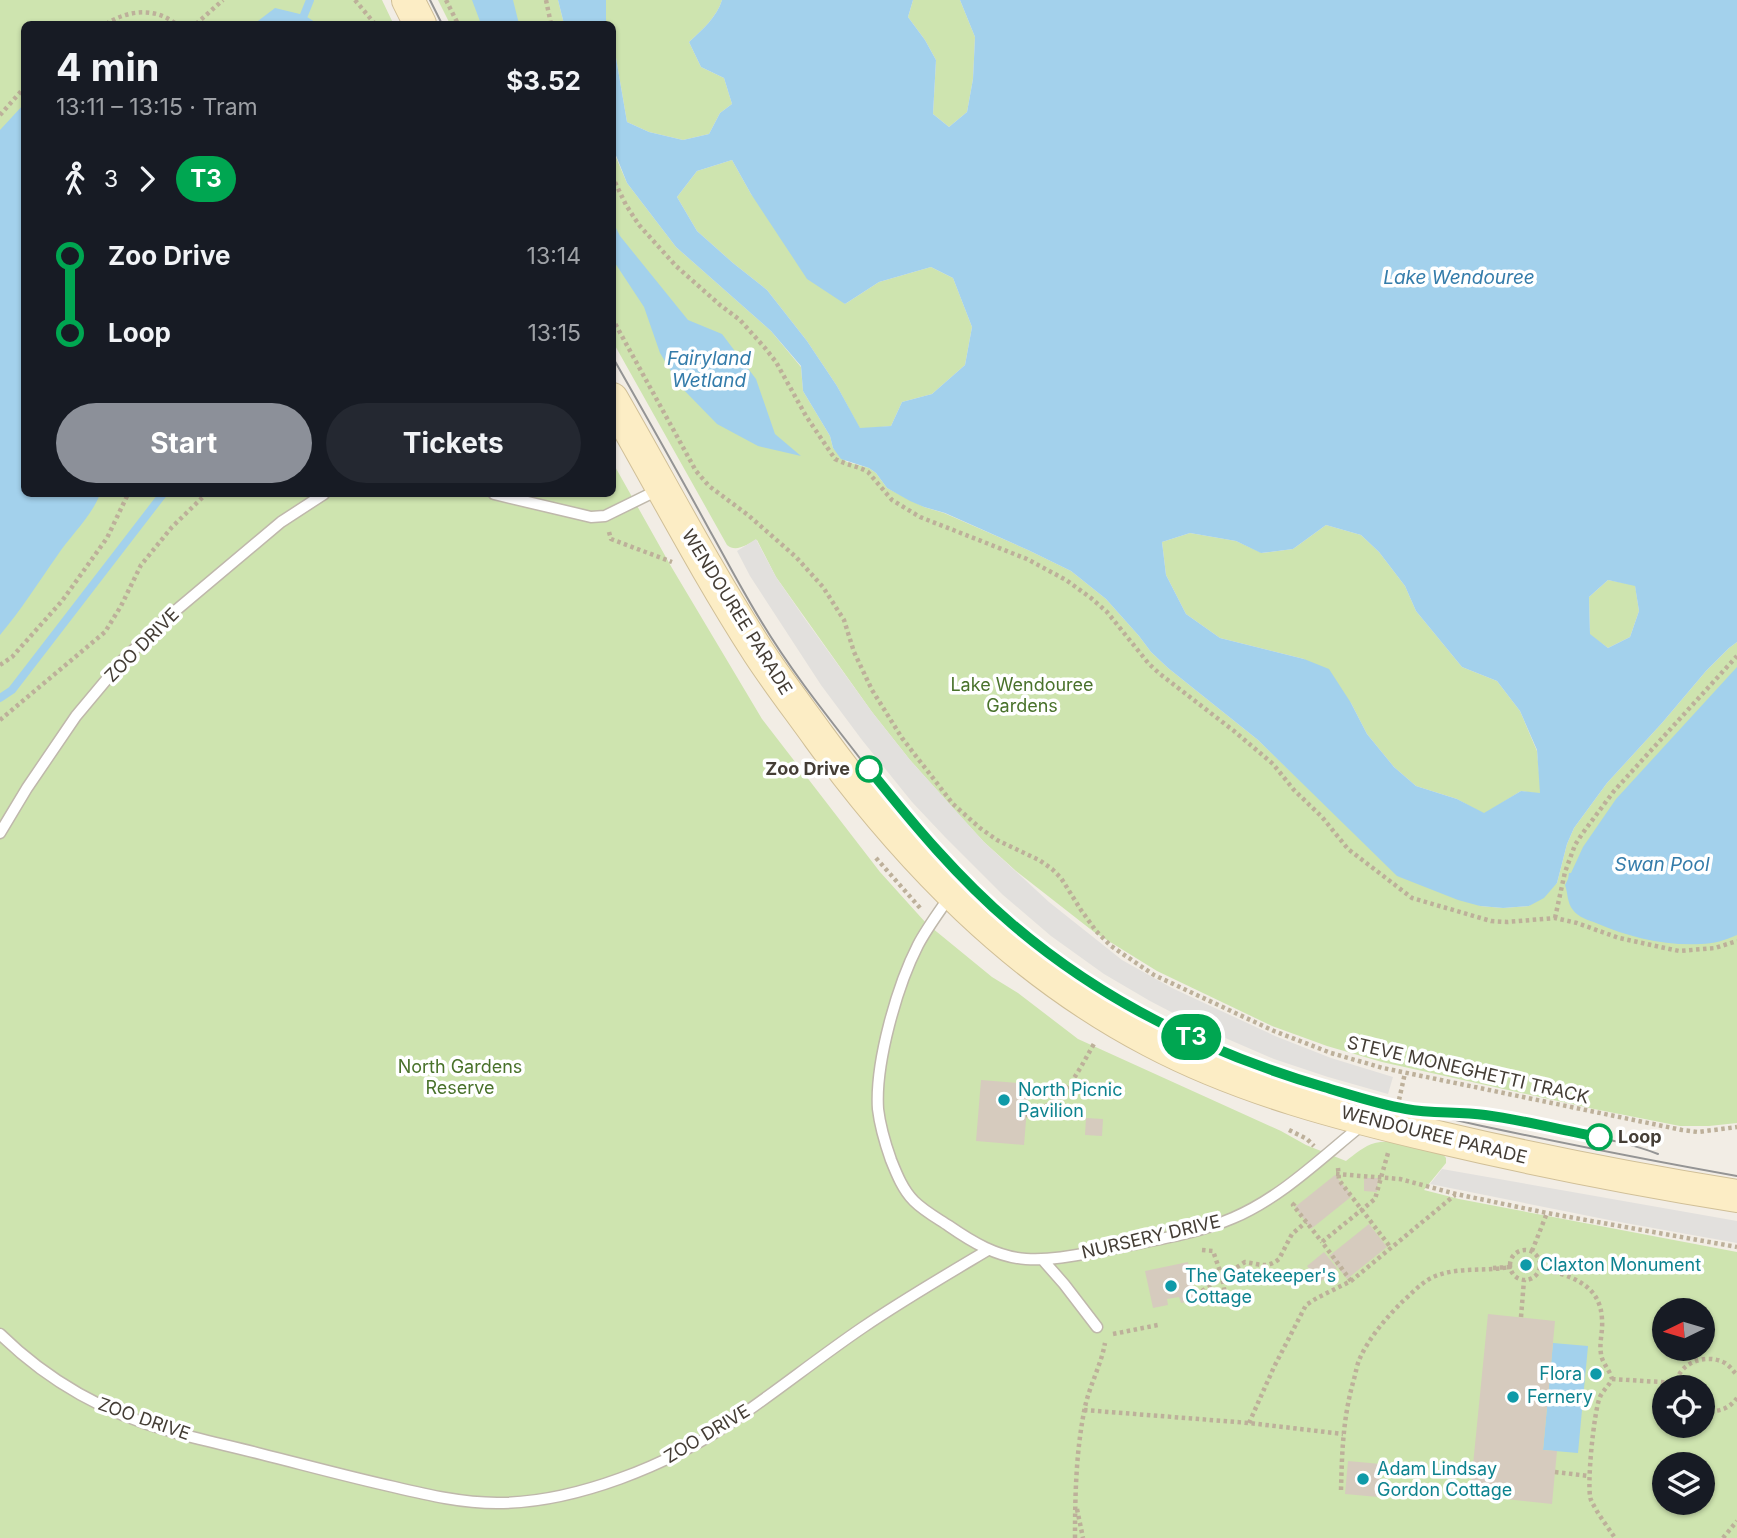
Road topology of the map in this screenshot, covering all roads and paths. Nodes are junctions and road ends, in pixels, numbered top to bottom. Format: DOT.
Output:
graph roads {
  1 [pos="223,0"];
  2 [pos="355,0"];
  3 [pos="408,0"];
  4 [pos="446,0"];
  5 [pos="546,0"];
  6 [pos="110,21"];
  7 [pos="172,21"];
  8 [pos="199,21"];
  9 [pos="372,21"];
  10 [pos="418,21"];
  11 [pos="456,21"];
  12 [pos="550,21"];
  13 [pos="21,91"];
  14 [pos="0,115"];
  15 [pos="616,184"];
  16 [pos="616,325"];
  17 [pos="616,406"];
  18 [pos="663,487"];
  19 [pos="127,497"];
  20 [pos="203,497"];
  21 [pos="319,497"];
  22 [pos="507,497"];
  23 [pos="605,516"];
  24 [pos="672,563"];
  25 [pos="1737,656"];
  26 [pos="0,665"];
  27 [pos="0,720"];
  28 [pos="0,833"];
  29 [pos="951,894"];
  30 [pos="1555,918"];
  31 [pos="1737,941"];
  32 [pos="1095,1042"];
  33 [pos="1405,1073"];
  34 [pos="1026,1116"];
  35 [pos="1380,1124"];
  36 [pos="1737,1128"];
  37 [pos="1382,1177"];
  38 [pos="1456,1194"];
  39 [pos="1737,1196"];
  40 [pos="1303,1197"];
  41 [pos="1362,1210"];
  42 [pos="1547,1213"];
  43 [pos="1306,1222"];
  44 [pos="1322,1242"];
  45 [pos="1737,1247"];
  46 [pos="1391,1248"];
  47 [pos="988,1250"];
  48 [pos="1213,1251"];
  49 [pos="1532,1251"];
  50 [pos="1042,1259"];
  51 [pos="1510,1267"];
  52 [pos="1493,1268"];
  53 [pos="1540,1269"];
  54 [pos="1220,1279"];
  55 [pos="1524,1280"];
  56 [pos="1351,1281"];
  57 [pos="1203,1290"];
  58 [pos="1229,1305"];
  59 [pos="1521,1317"];
  60 [pos="1158,1325"];
  61 [pos="1097,1327"];
  62 [pos="0,1334"];
  63 [pos="1678,1375"];
  64 [pos="1737,1376"];
  65 [pos="1612,1379"];
  66 [pos="1652,1383"];
  67 [pos="1737,1398"];
  68 [pos="1084,1410"];
  69 [pos="1715,1411"];
  70 [pos="1249,1423"];
  71 [pos="1343,1434"];
  72 [pos="1555,1472"];
  73 [pos="1589,1476"];
  74 [pos="1341,1490"];
  75 [pos="1076,1498"];
  76 [pos="1737,1521"];
  77 [pos="1075,1538"];
  78 [pos="1083,1538"];
  79 [pos="1615,1538"];
  80 [pos="1723,1538"];
  1 -- 8 [label="path"];
  2 -- 9 [label="path"];
  3 -- 10 [label="street"];
  4 -- 11 [label="path"];
  5 -- 12 [label="path"];
  6 -- 7 [label="path"];
  13 -- 14 [label="path"];
  15 -- 30 [label="path"];
  16 -- 33 [label="path, STEVE MONEGHETTI TRACK"];
  17 -- 18 [label="street, WENDOUREE PARADE"];
  18 -- 23 [label="lane"];
  18 -- 29 [label="street, WENDOUREE PARADE"];
  19 -- 26 [label="path"];
  20 -- 27 [label="path"];
  21 -- 28 [label="lane, ZOO DRIVE"];
  22 -- 23 [label="lane"];
  23 -- 24 [label="path"];
  25 -- 30 [label="path"];
  29 -- 35 [label="street, WENDOUREE PARADE"];
  29 -- 47 [label="lane"];
  30 -- 31 [label="path"];
  32 -- 34 [label="path"];
  33 -- 35 [label="path"];
  33 -- 36 [label="path, STEVE MONEGHETTI TRACK"];
  35 -- 37 [label="path"];
  35 -- 39 [label="street, WENDOUREE PARADE"];
  35 -- 50 [label="lane, NURSERY DRIVE"];
  37 -- 38 [label="path"];
  37 -- 41 [label="path"];
  37 -- 41 [label="path"];
  38 -- 42 [label="path"];
  38 -- 46 [label="path"];
  40 -- 43 [label="path"];
  41 -- 44 [label="path"];
  41 -- 46 [label="path"];
  42 -- 45 [label="path"];
  42 -- 49 [label="path"];
  43 -- 44 [label="path"];
  43 -- 54 [label="path"];
  44 -- 56 [label="path"];
  46 -- 56 [label="path"];
  47 -- 50 [label="lane, NURSERY DRIVE"];
  47 -- 62 [label="lane, ZOO DRIVE"];
  48 -- 54 [label="path"];
  49 -- 51 [label="path"];
  49 -- 53 [label="path"];
  50 -- 61 [label="lane"];
  51 -- 52 [label="path"];
  51 -- 55 [label="path"];
  51 -- 71 [label="path"];
  53 -- 55 [label="path"];
  53 -- 65 [label="path"];
  54 -- 57 [label="path"];
  54 -- 58 [label="path"];
  55 -- 59 [label="path"];
  56 -- 70 [label="path"];
  60 -- 68 [label="path"];
  63 -- 64 [label="path"];
  65 -- 66 [label="path"];
  65 -- 73 [label="path"];
  67 -- 69 [label="path"];
  68 -- 70 [label="path"];
  68 -- 75 [label="path"];
  70 -- 71 [label="path"];
  71 -- 74 [label="path"];
  72 -- 73 [label="path"];
  73 -- 79 [label="path"];
  75 -- 77 [label="path"];
  75 -- 78 [label="path"];
  76 -- 80 [label="path"];
}
